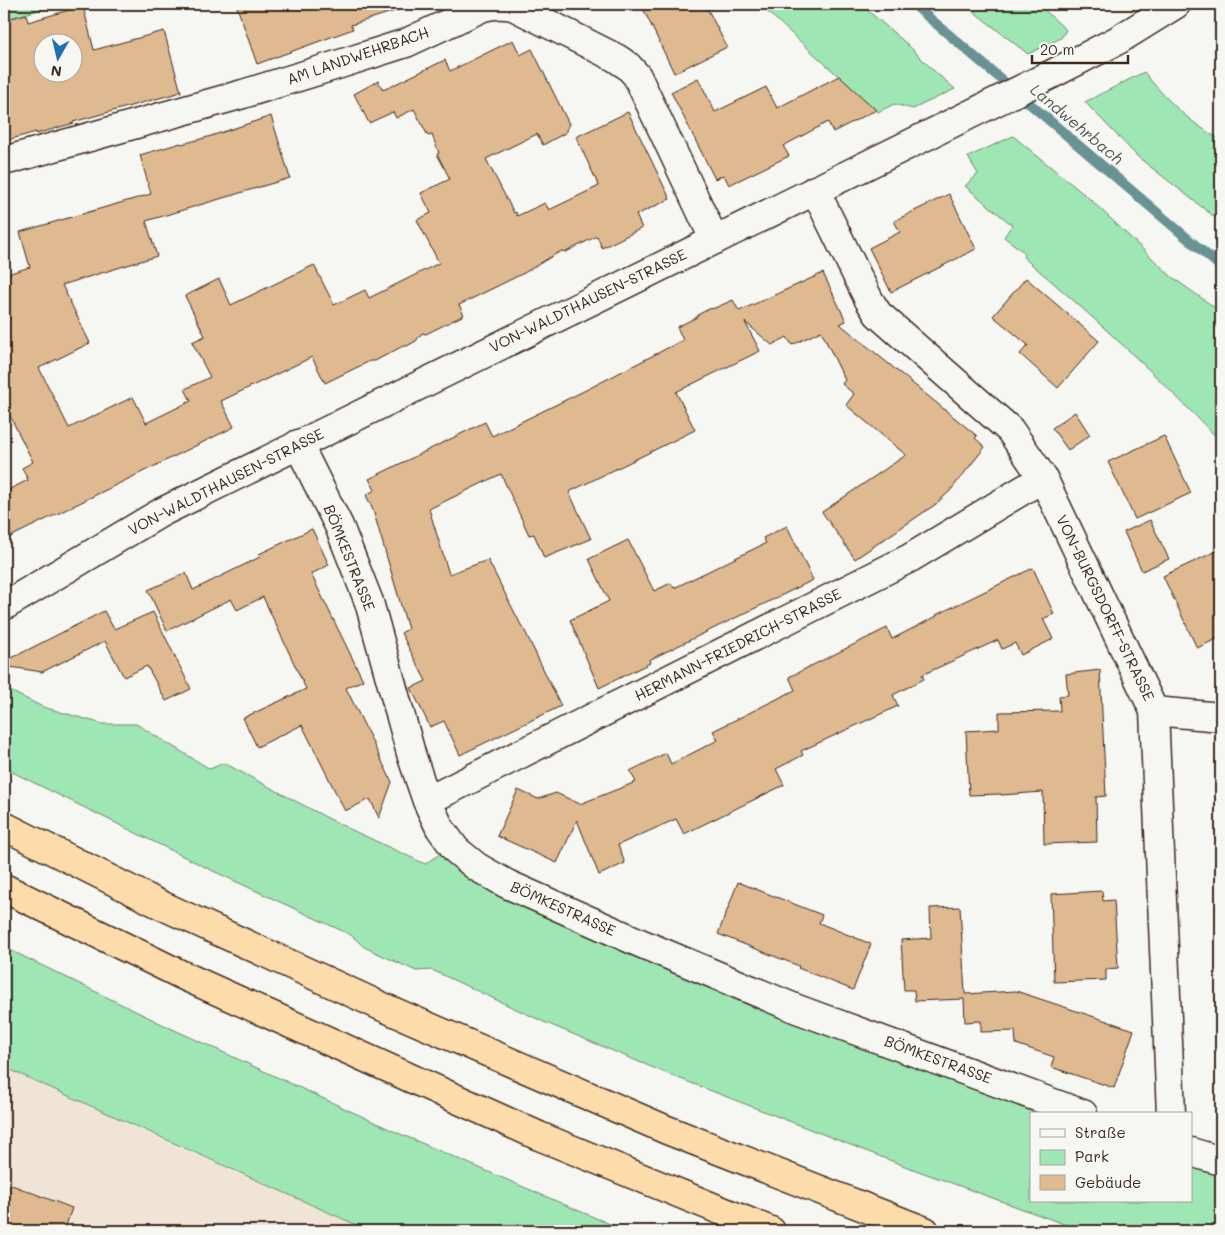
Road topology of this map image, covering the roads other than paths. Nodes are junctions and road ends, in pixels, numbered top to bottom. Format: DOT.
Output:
graph roads {
  1 [pos="1176,4"];
  2 [pos="4,161"];
  3 [pos="815,190"];
  4 [pos="714,239"];
  5 [pos="298,444"];
  6 [pos="1043,478"];
  7 [pos="4,606"];
  8 [pos="1154,711"];
  9 [pos="1221,718"];
  10 [pos="428,801"];
  11 [pos="4,826"];
  12 [pos="4,888"];
  13 [pos="1078,1112"];
  14 [pos="1171,1112"];
  15 [pos="1192,1152"];
  16 [pos="1221,1161"];
  17 [pos="771,1231"];
  18 [pos="925,1231"];
  1 -- 3 [label="street, VON-WALDTHAUSEN-STRASSE"];
  2 -- 4 [label="street, AM LANDWEHRBACH"];
  3 -- 4 [label="street, VON-WALDTHAUSEN-STRASSE"];
  3 -- 6 [label="street, VON-BURGSDORFF-STRASSE"];
  4 -- 5 [label="street, VON-WALDTHAUSEN-STRASSE"];
  5 -- 7 [label="street, VON-WALDTHAUSEN-STRASSE"];
  5 -- 10 [label="street, BÖMKESTRASSE"];
  6 -- 8 [label="street, VON-BURGSDORFF-STRASSE"];
  6 -- 10 [label="street, HERMANN-FRIEDRICH-STRASSE"];
  8 -- 9 [label="street"];
  8 -- 14 [label="street, VON-BURGSDORFF-STRASSE"];
  10 -- 13 [label="street, BÖMKESTRASSE"];
  11 -- 18 [label="highway"];
  12 -- 17 [label="highway"];
  15 -- 16 [label="street"];
}
